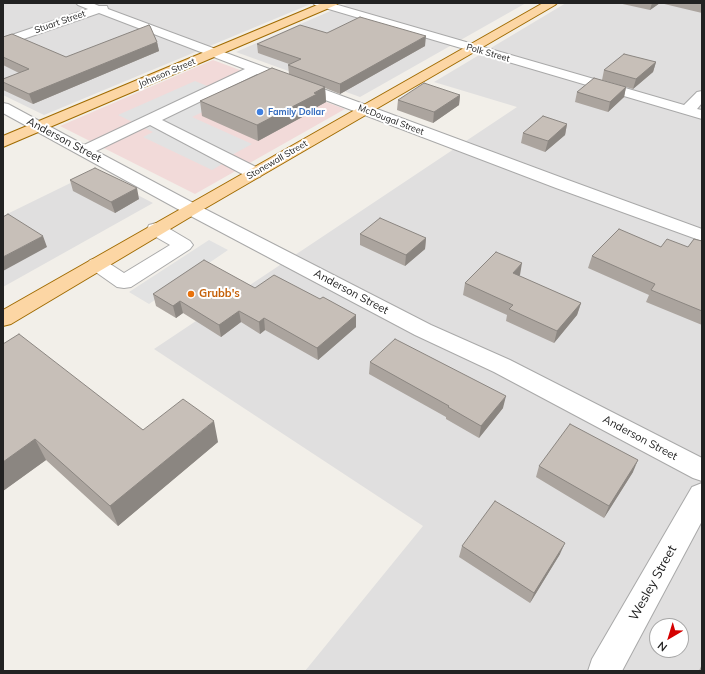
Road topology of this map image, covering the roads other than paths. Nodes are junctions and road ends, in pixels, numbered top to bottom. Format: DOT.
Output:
graph roads {
  1 [pos="82,3"];
  2 [pos="118,3"];
  3 [pos="551,3"];
  4 [pos="326,4"];
  5 [pos="99,10"];
  6 [pos="3,42"];
  7 [pos="473,48"];
  8 [pos="214,53"];
  9 [pos="256,69"];
  10 [pos="702,95"];
  11 [pos="3,107"];
  12 [pos="364,110"];
  13 [pos="687,111"];
  14 [pos="702,115"];
  15 [pos="151,120"];
  16 [pos="39,127"];
  17 [pos="3,142"];
  18 [pos="84,151"];
  19 [pos="254,173"];
  20 [pos="191,209"];
  21 [pos="156,229"];
  22 [pos="702,235"];
  23 [pos="97,264"];
  24 [pos="3,319"];
  25 [pos="702,470"];
  26 [pos="702,495"];
  27 [pos="604,671"];
  1 -- 5 [label="street, McDougal Street"];
  2 -- 5 [label="street, Stuart Street"];
  3 -- 7 [label="main road, Stonewall Street"];
  4 -- 7 [label="street, Polk Street"];
  4 -- 8 [label="main road, Johnson Street"];
  5 -- 6 [label="street, Stuart Street"];
  5 -- 8 [label="street, McDougal Street"];
  7 -- 12 [label="main road, Stonewall Street"];
  7 -- 13 [label="street, Polk Street"];
  8 -- 9 [label="street, McDougal Street"];
  8 -- 16 [label="main road, Johnson Street"];
  9 -- 12 [label="street, McDougal Street"];
  9 -- 15 [label="street"];
  10 -- 13 [label="street"];
  11 -- 16 [label="street, Anderson Street"];
  12 -- 19 [label="main road, Stonewall Street"];
  12 -- 22 [label="street, McDougal Street"];
  13 -- 14 [label="street"];
  15 -- 18 [label="street"];
  15 -- 19 [label="street"];
  16 -- 17 [label="main road, Johnson Street"];
  16 -- 18 [label="street, Anderson Street"];
  18 -- 20 [label="street, Anderson Street"];
  19 -- 20 [label="main road, Stonewall Street"];
  20 -- 21 [label="main road, Stonewall Street"];
  20 -- 25 [label="street, Anderson Street"];
  21 -- 23 [label="main road, Stonewall Street"];
  21 -- 23 [label="street"];
  23 -- 24 [label="main road, Stonewall Street"];
  26 -- 27 [label="street, Wesley Street"];
}
